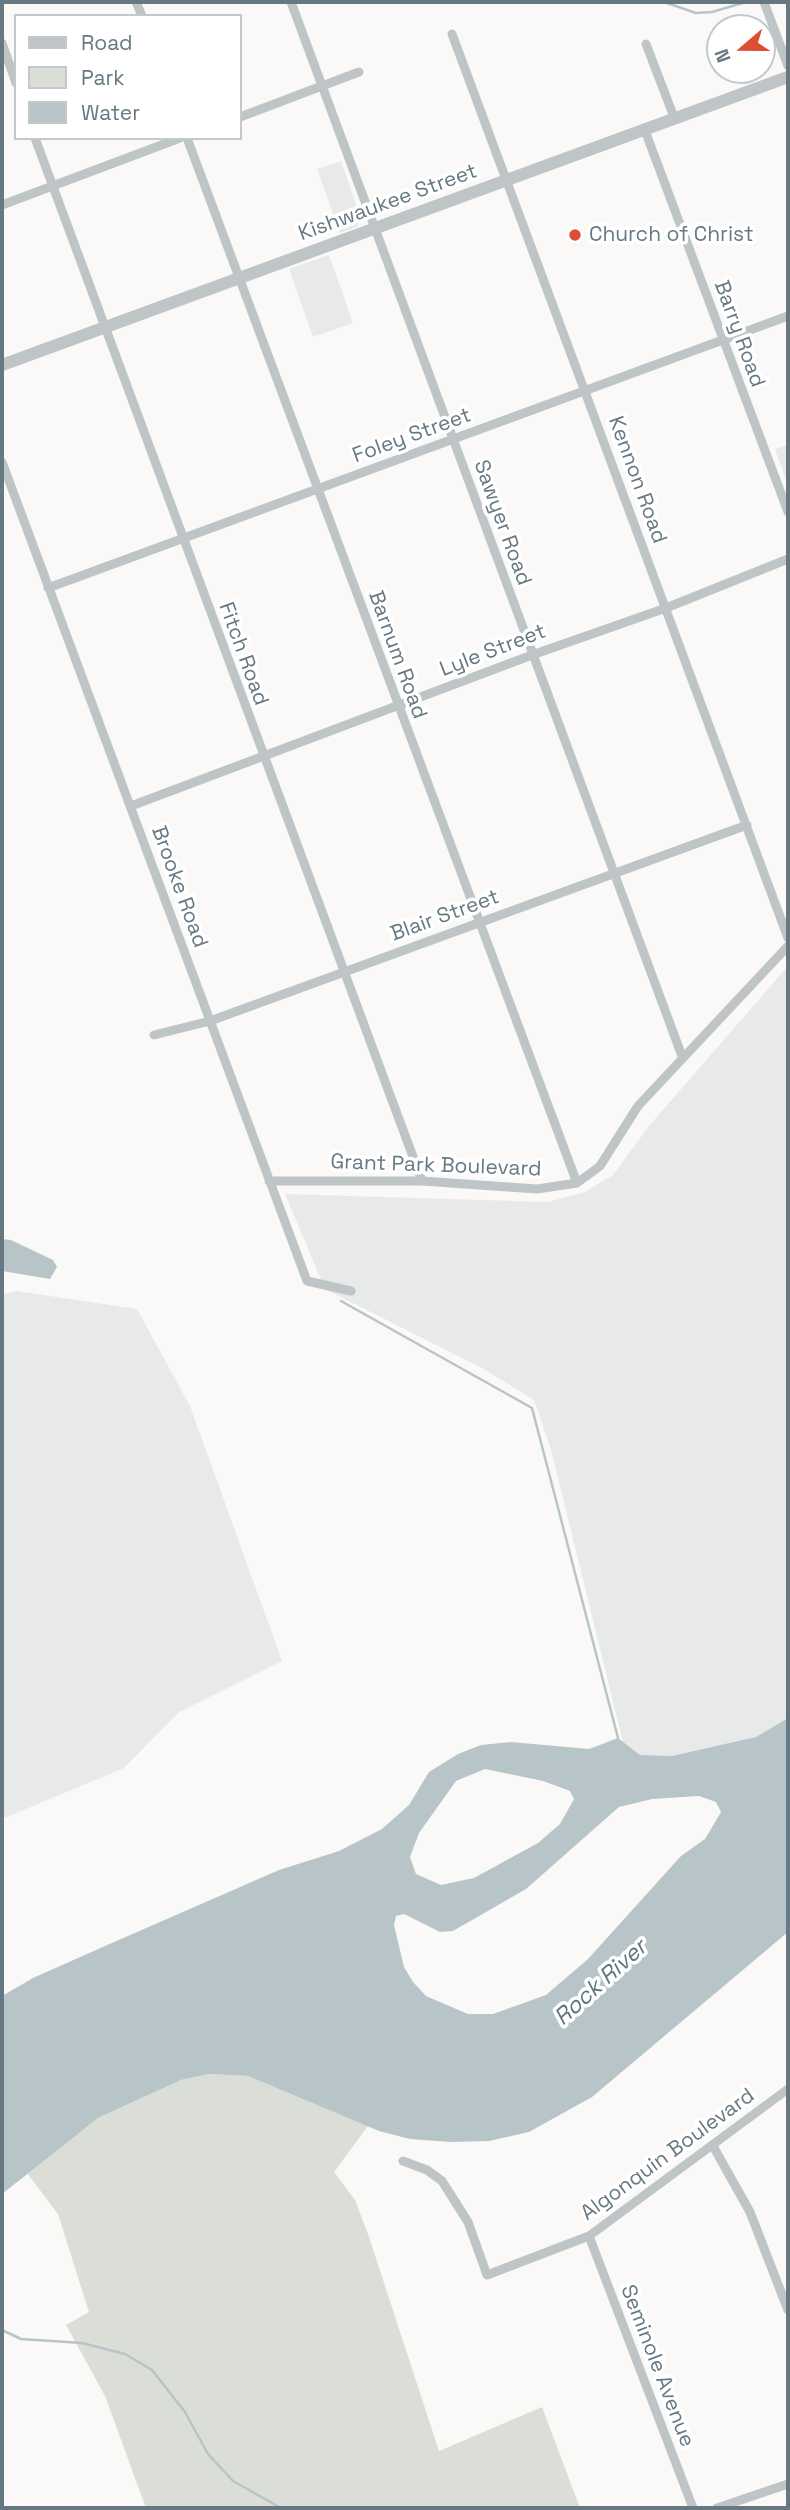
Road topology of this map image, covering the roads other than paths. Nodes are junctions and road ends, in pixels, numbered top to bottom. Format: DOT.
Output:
graph roads {
  1 [pos="291,2"];
  2 [pos="764,2"];
  3 [pos="452,34"];
  4 [pos="2,43"];
  5 [pos="646,44"];
  6 [pos="788,66"];
  7 [pos="359,72"];
  8 [pos="14,77"];
  9 [pos="788,78"];
  10 [pos="322,87"];
  11 [pos="242,116"];
  12 [pos="674,117"];
  13 [pos="645,128"];
  14 [pos="36,140"];
  15 [pos="175,140"];
  16 [pos="188,140"];
  17 [pos="508,180"];
  18 [pos="52,187"];
  19 [pos="2,205"];
  20 [pos="374,230"];
  21 [pos="239,278"];
  22 [pos="788,316"];
  23 [pos="104,328"];
  24 [pos="722,340"];
  25 [pos="2,365"];
  26 [pos="586,391"];
  27 [pos="452,439"];
  28 [pos="2,462"];
  29 [pos="317,489"];
  30 [pos="788,512"];
  31 [pos="182,539"];
  32 [pos="788,559"];
  33 [pos="48,588"];
  34 [pos="666,608"];
  35 [pos="532,655"];
  36 [pos="398,706"];
  37 [pos="263,757"];
  38 [pos="131,806"];
  39 [pos="747,825"];
  40 [pos="613,872"];
  41 [pos="478,923"];
  42 [pos="788,938"];
  43 [pos="788,946"];
  44 [pos="344,973"];
  45 [pos="210,1021"];
  46 [pos="154,1035"];
  47 [pos="682,1056"];
  48 [pos="269,1181"];
  49 [pos="422,1181"];
  50 [pos="577,1183"];
  51 [pos="351,1290"];
  52 [pos="788,2089"];
  53 [pos="713,2146"];
  54 [pos="403,2161"];
  55 [pos="589,2236"];
  56 [pos="788,2310"];
  57 [pos="788,2484"];
  58 [pos="693,2508"];
  59 [pos="717,2508"];
  1 -- 10 [label="street, Sawyer Road"];
  2 -- 6 [label="street"];
  3 -- 17 [label="street, Kennon Road"];
  4 -- 8 [label="street"];
  5 -- 12 [label="street"];
  7 -- 10 [label="street"];
  9 -- 12 [label="street, Kishwaukee Street"];
  10 -- 11 [label="street"];
  10 -- 20 [label="street, Sawyer Road"];
  12 -- 13 [label="street, Kishwaukee Street"];
  13 -- 17 [label="street, Kishwaukee Street"];
  13 -- 24 [label="street, Barry Road"];
  14 -- 18 [label="street, Fitch Road"];
  15 -- 18 [label="street"];
  16 -- 21 [label="street, Barnum Road"];
  17 -- 20 [label="street, Kishwaukee Street"];
  17 -- 26 [label="street, Kennon Road"];
  18 -- 19 [label="street"];
  18 -- 23 [label="street, Fitch Road"];
  20 -- 21 [label="street, Kishwaukee Street"];
  20 -- 27 [label="street, Sawyer Road"];
  21 -- 23 [label="street, Kishwaukee Street"];
  21 -- 29 [label="street, Barnum Road"];
  22 -- 24 [label="street, Foley Street"];
  23 -- 25 [label="street, Kishwaukee Street"];
  23 -- 31 [label="street, Fitch Road"];
  24 -- 26 [label="street, Foley Street"];
  24 -- 30 [label="street, Barry Road"];
  26 -- 27 [label="street, Foley Street"];
  26 -- 34 [label="street, Kennon Road"];
  27 -- 29 [label="street, Foley Street"];
  27 -- 35 [label="street, Sawyer Road"];
  28 -- 33 [label="street, Brooke Road"];
  29 -- 31 [label="street, Foley Street"];
  29 -- 36 [label="street, Barnum Road"];
  31 -- 33 [label="street, Foley Street"];
  31 -- 37 [label="street, Fitch Road"];
  32 -- 34 [label="street, Lyle Street"];
  33 -- 38 [label="street, Brooke Road"];
  34 -- 35 [label="street, Lyle Street"];
  34 -- 39 [label="street, Kennon Road"];
  35 -- 36 [label="street, Lyle Street"];
  35 -- 40 [label="street, Sawyer Road"];
  36 -- 37 [label="street, Lyle Street"];
  36 -- 41 [label="street, Barnum Road"];
  37 -- 38 [label="street, Lyle Street"];
  37 -- 44 [label="street, Fitch Road"];
  38 -- 45 [label="street, Brooke Road"];
  39 -- 40 [label="street, Blair Street"];
  39 -- 42 [label="street, Kennon Road"];
  40 -- 41 [label="street, Blair Street"];
  40 -- 47 [label="street, Sawyer Road"];
  41 -- 44 [label="street, Blair Street"];
  41 -- 50 [label="street, Barnum Road"];
  43 -- 47 [label="street"];
  44 -- 45 [label="street, Blair Street"];
  44 -- 49 [label="street, Fitch Road"];
  45 -- 46 [label="street, Blair Street"];
  45 -- 48 [label="street, Brooke Road"];
  47 -- 50 [label="street"];
  48 -- 49 [label="street, Grant Park Boulevard"];
  48 -- 51 [label="street, Brooke Road"];
  49 -- 50 [label="street, Grant Park Boulevard"];
  52 -- 53 [label="street, Algonquin Boulevard"];
  53 -- 55 [label="street, Algonquin Boulevard"];
  53 -- 56 [label="street"];
  54 -- 55 [label="street, Algonquin Boulevard"];
  55 -- 58 [label="street, Seminole Avenue"];
  57 -- 59 [label="street"];
}
